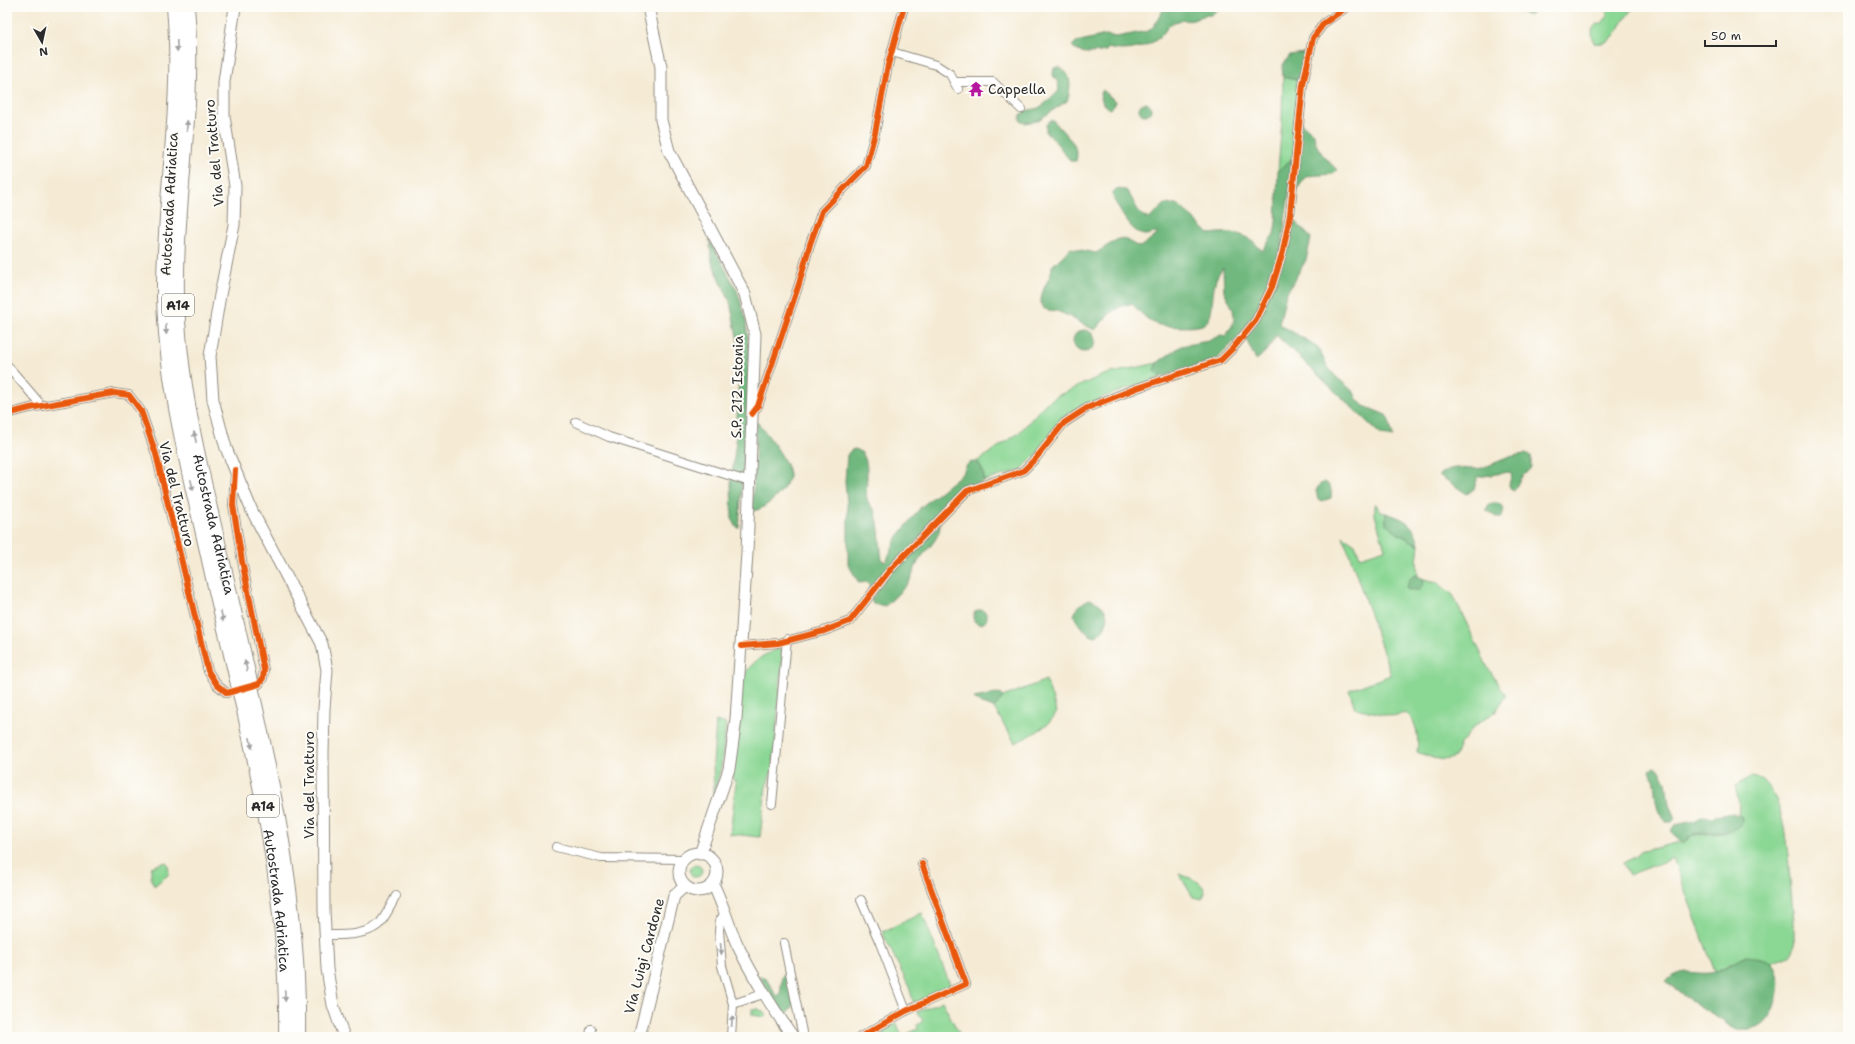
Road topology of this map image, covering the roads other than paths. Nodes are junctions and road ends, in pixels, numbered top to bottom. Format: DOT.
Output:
graph roads {
  1 [pos="174,7"];
  2 [pos="187,7"];
  3 [pos="235,7"];
  4 [pos="648,7"];
  5 [pos="904,7"];
  6 [pos="1347,7"];
  7 [pos="892,52"];
  8 [pos="1021,109"];
  9 [pos="7,365"];
  10 [pos="42,406"];
  11 [pos="7,414"];
  12 [pos="752,414"];
  13 [pos="576,422"];
  14 [pos="235,470"];
  15 [pos="750,482"];
  16 [pos="788,639"];
  17 [pos="741,646"];
  18 [pos="259,684"];
  19 [pos="227,693"];
  20 [pos="772,804"];
  21 [pos="556,847"];
  22 [pos="700,854"];
  23 [pos="686,859"];
  24 [pos="922,864"];
  25 [pos="713,884"];
  26 [pos="685,886"];
  27 [pos="396,896"];
  28 [pos="861,900"];
  29 [pos="726,913"];
  30 [pos="326,935"];
  31 [pos="784,943"];
  32 [pos="764,994"];
  33 [pos="733,1004"];
  34 [pos="906,1011"];
  35 [pos="286,1037"];
  36 [pos="298,1037"];
  37 [pos="344,1037"];
  38 [pos="639,1037"];
  39 [pos="731,1037"];
  40 [pos="793,1037"];
  41 [pos="803,1037"];
  42 [pos="860,1037"];
  1 -- 35 [label="highway, Autostrada Adriatica / A14, one-way, bridge"];
  36 -- 2 [label="highway, Autostrada Adriatica / A14, one-way, bridge"];
  3 -- 14 [label="main road, Via del Tratturo"];
  4 -- 12 [label="main road, S.P. 212 Istonia"];
  5 -- 7 [label="street"];
  6 -- 16 [label="street"];
  7 -- 8 [label="street"];
  7 -- 12 [label="street"];
  9 -- 10 [label="street"];
  10 -- 11 [label="street, Via del Tratturo"];
  10 -- 19 [label="street, Via del Tratturo"];
  12 -- 15 [label="main road, S.P. 212 Istonia"];
  13 -- 15 [label="street"];
  14 -- 18 [label="street"];
  14 -- 30 [label="main road, Via del Tratturo"];
  15 -- 17 [label="main road, S.P. 212 Istonia"];
  16 -- 17 [label="street"];
  16 -- 20 [label="street"];
  17 -- 22 [label="main road"];
  21 -- 23 [label="street"];
  22 -- 23 [label="main road"];
  22 -- 25 [label="main road"];
  23 -- 26 [label="main road"];
  24 -- 34 [label="street"];
  25 -- 26 [label="main road"];
  25 -- 29 [label="main road"];
  26 -- 38 [label="main road, Via Luigi Cardone"];
  27 -- 30 [label="street"];
  28 -- 34 [label="street"];
  29 -- 32 [label="main road"];
  29 -- 33 [label="street, one-way"];
  30 -- 37 [label="main road, Via del Tratturo"];
  31 -- 41 [label="street"];
  32 -- 33 [label="street"];
  32 -- 40 [label="main road"];
  39 -- 33 [label="street, one-way"];
  34 -- 42 [label="street"];
}
